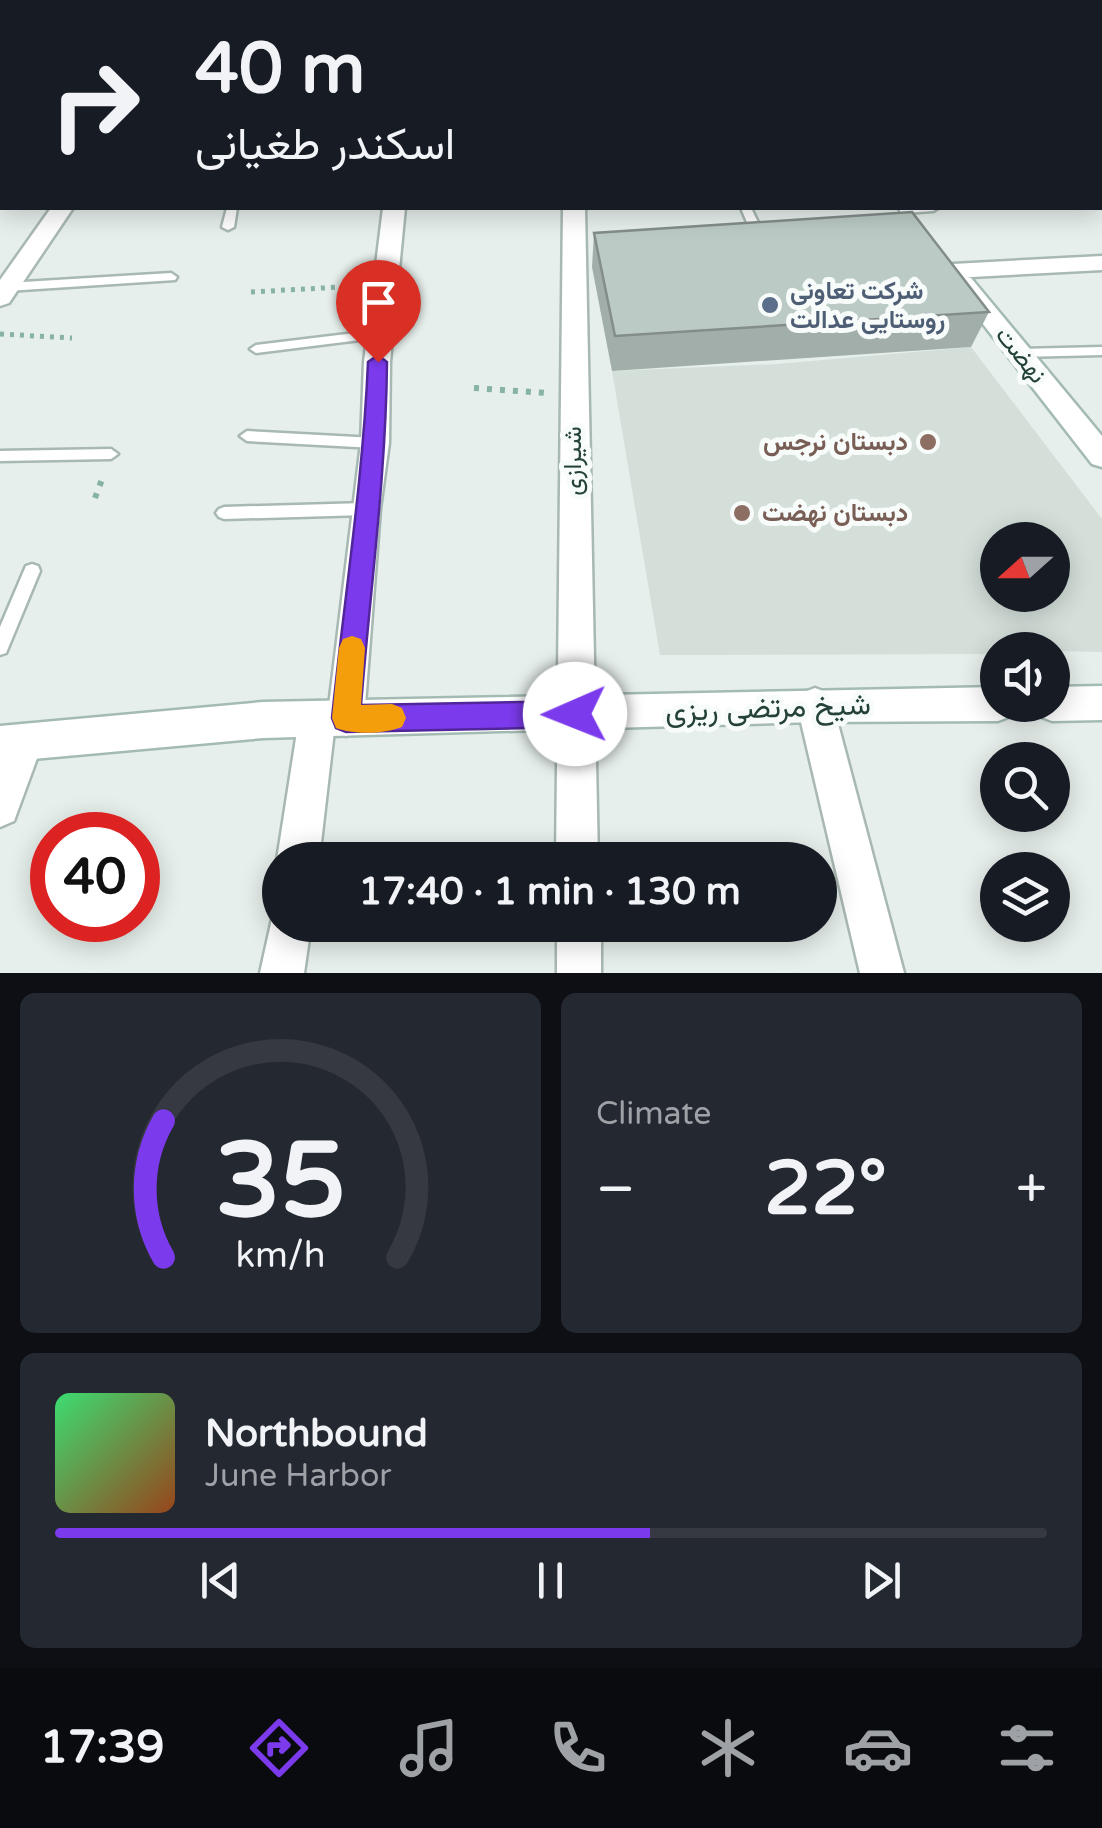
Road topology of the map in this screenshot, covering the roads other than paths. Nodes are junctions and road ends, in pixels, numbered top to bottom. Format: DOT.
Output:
graph roads {
  1 [pos="60,210"];
  2 [pos="232,210"];
  3 [pos="394,210"];
  4 [pos="574,210"];
  5 [pos="747,210"];
  6 [pos="905,210"];
  7 [pos="228,227"];
  8 [pos="746,250"];
  9 [pos="1102,263"];
  10 [pos="953,270"];
  11 [pos="172,277"];
  12 [pos="5,284"];
  13 [pos="380,334"];
  14 [pos="256,349"];
  15 [pos="1102,350"];
  16 [pos="1019,353"];
  17 [pos="247,436"];
  18 [pos="375,442"];
  19 [pos="111,454"];
  20 [pos="0,456"];
  21 [pos="1102,456"];
  22 [pos="364,509"];
  23 [pos="224,512"];
  24 [pos="32,571"];
  25 [pos="0,646"];
  26 [pos="815,704"];
  27 [pos="980,704"];
  28 [pos="1070,704"];
  29 [pos="1102,704"];
  30 [pos="575,714"];
  31 [pos="331,719"];
  32 [pos="12,743"];
  33 [pos="0,806"];
  34 [pos="302,842"];
  35 [pos="578,842"];
  36 [pos="286,942"];
  37 [pos="578,942"];
  38 [pos="282,973"];
  39 [pos="579,973"];
  40 [pos="882,973"];
  1 -- 12 [label="street"];
  2 -- 7 [label="lane"];
  3 -- 13 [label="street"];
  4 -- 30 [label="street, شیرازی"];
  5 -- 8 [label="lane"];
  6 -- 10 [label="street, نهضت"];
  9 -- 10 [label="street"];
  10 -- 16 [label="street, نهضت"];
  11 -- 12 [label="lane"];
  13 -- 14 [label="lane"];
  13 -- 18 [label="street"];
  15 -- 16 [label="lane"];
  16 -- 21 [label="street, نهضت"];
  17 -- 18 [label="lane"];
  18 -- 22 [label="street"];
  19 -- 20 [label="lane"];
  22 -- 23 [label="lane"];
  22 -- 31 [label="street"];
  24 -- 25 [label="lane"];
  26 -- 27 [label="street, شیخ مرتضی ریزی"];
  26 -- 30 [label="street, شیخ مرتضی ریزی"];
  26 -- 40 [label="street"];
  28 -- 29 [label="street"];
  30 -- 31 [label="street, شیخ مرتضی ریزی"];
  30 -- 35 [label="street, شیرازی"];
  31 -- 32 [label="street, شیخ مرتضی ریزی"];
  31 -- 34 [label="street"];
  32 -- 33 [label="street"];
  36 -- 38 [label="street"];
  37 -- 39 [label="street"];
}
